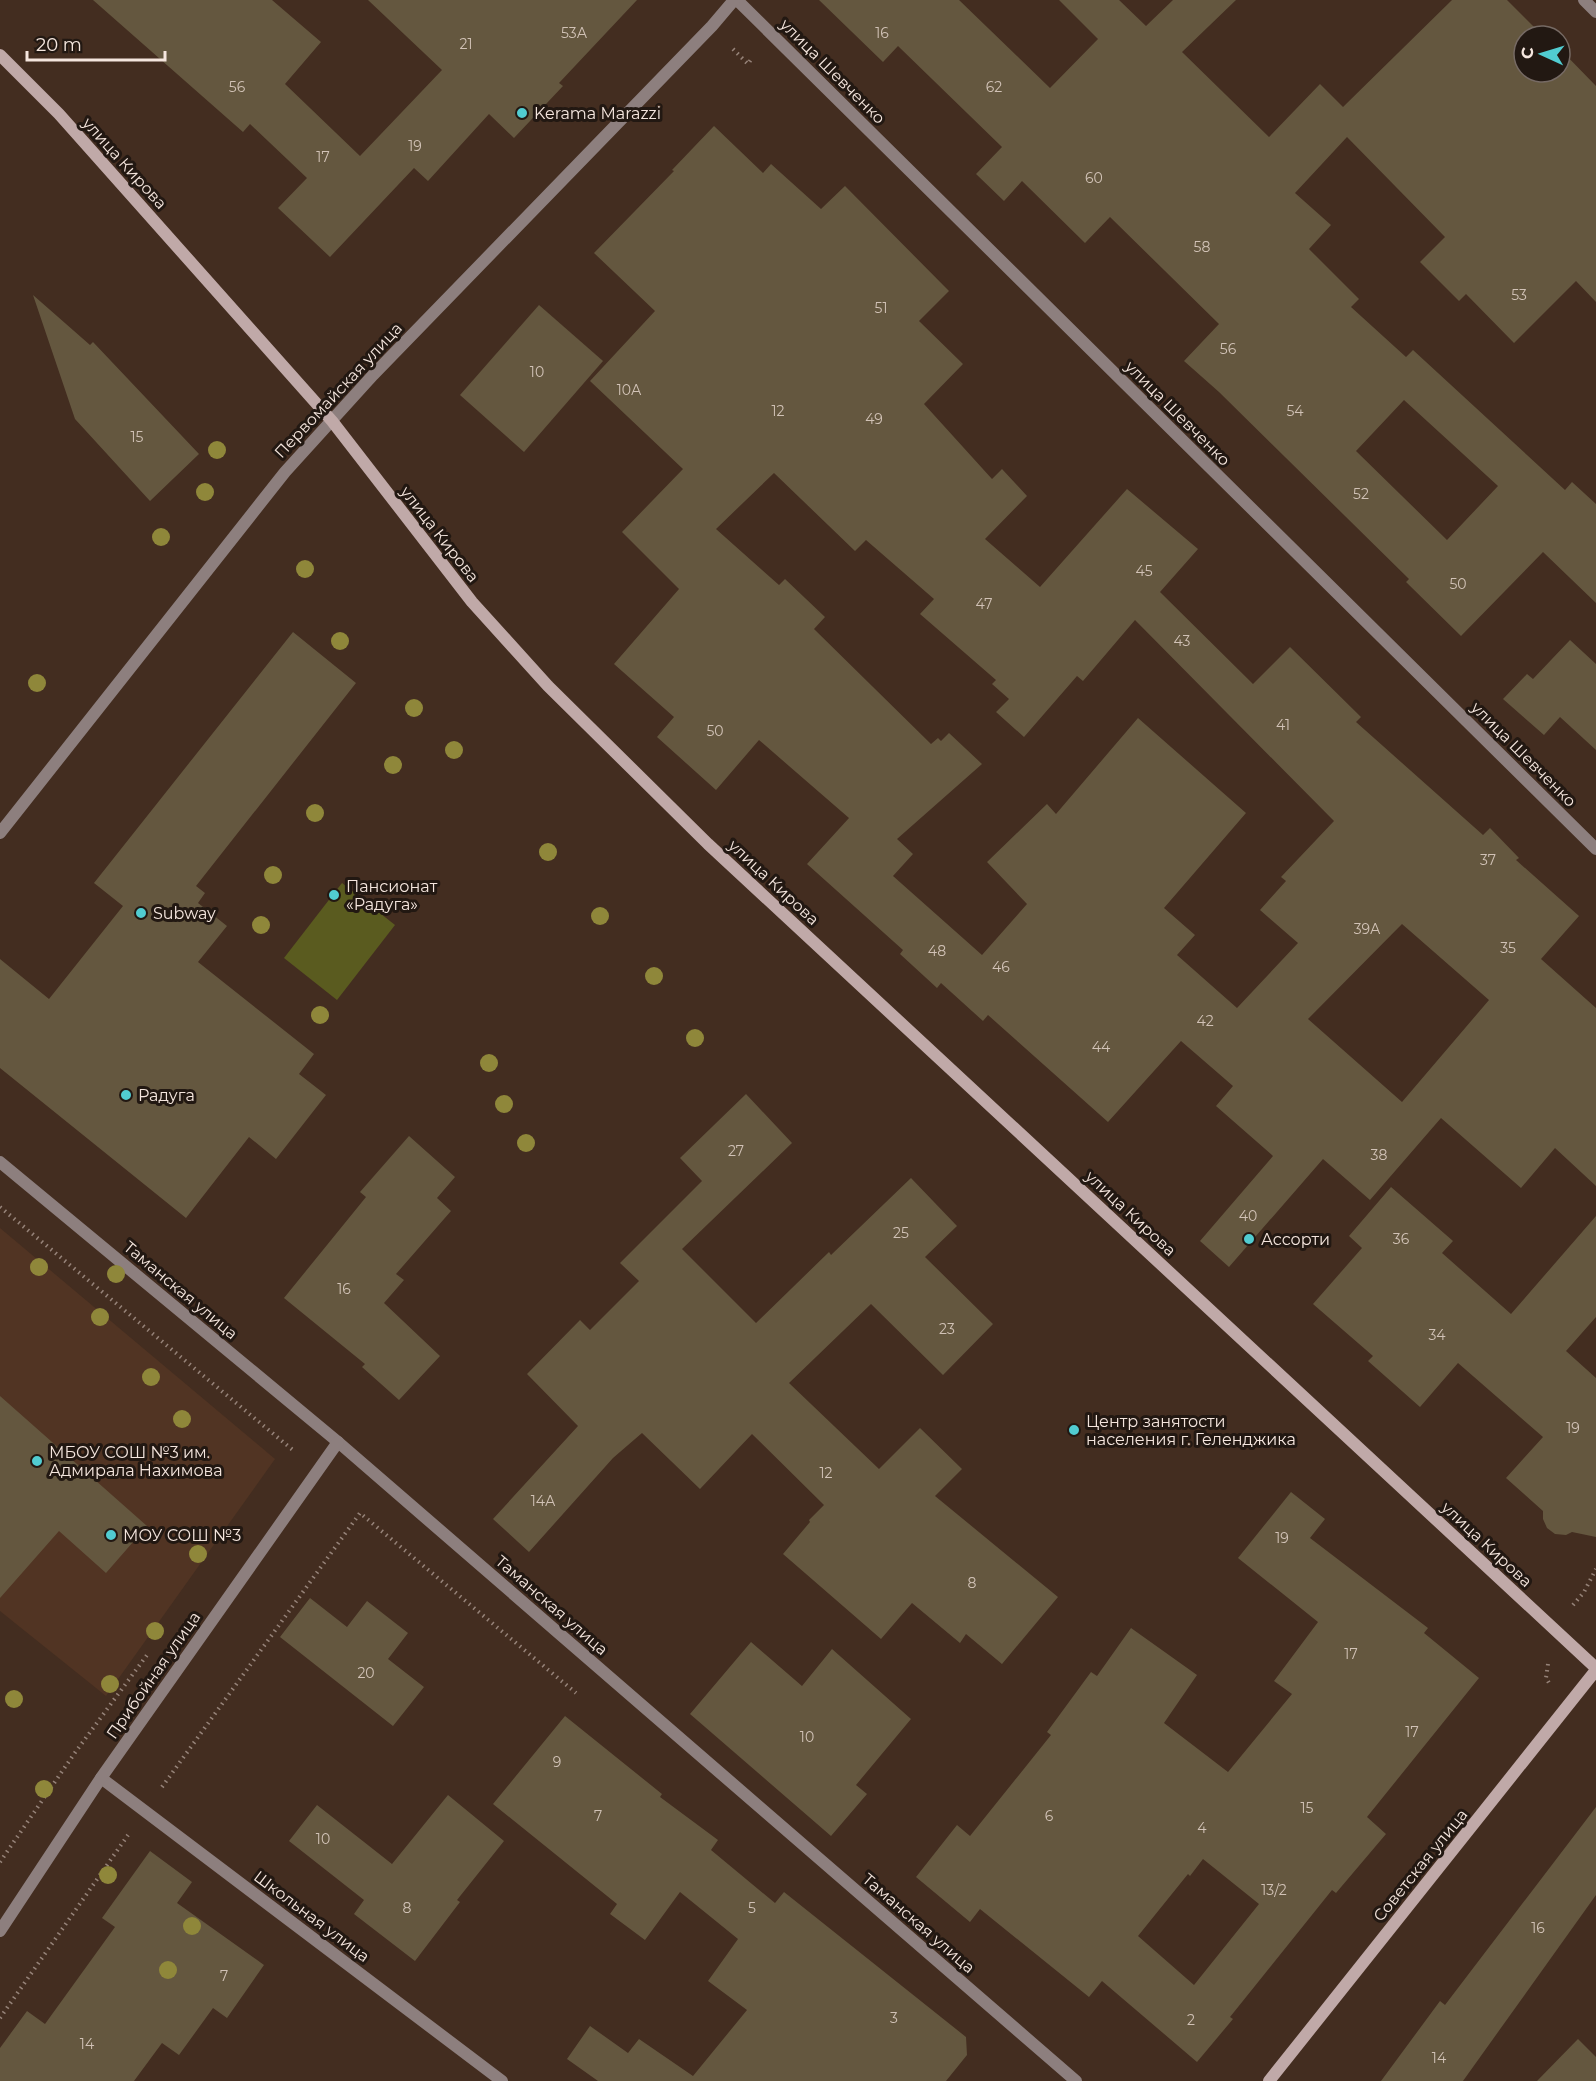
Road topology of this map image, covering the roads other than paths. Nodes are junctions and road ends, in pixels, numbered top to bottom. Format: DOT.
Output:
graph roads {
  1 [pos="735,0"];
  2 [pos="1584,0"];
  3 [pos="1596,12"];
  4 [pos="0,55"];
  5 [pos="332,422"];
  6 [pos="0,833"];
  7 [pos="1596,849"];
  8 [pos="0,1162"];
  9 [pos="338,1442"];
  10 [pos="1596,1669"];
  11 [pos="101,1778"];
  12 [pos="0,1931"];
  13 [pos="502,2081"];
  14 [pos="1076,2081"];
  15 [pos="1269,2081"];
  1 -- 5 [label="street, Первомайская улица"];
  1 -- 7 [label="street, улица Шевченко"];
  2 -- 3 [label="street"];
  4 -- 5 [label="main road, улица Кирова"];
  5 -- 6 [label="street, Первомайская улица"];
  5 -- 10 [label="main road, улица Кирова"];
  8 -- 9 [label="street, Таманская улица"];
  9 -- 11 [label="street, Прибойная улица"];
  9 -- 14 [label="street, Таманская улица"];
  10 -- 15 [label="main road, Советская улица"];
  11 -- 12 [label="street, Прибойная улица"];
  11 -- 13 [label="street, Школьная улица"];
}
